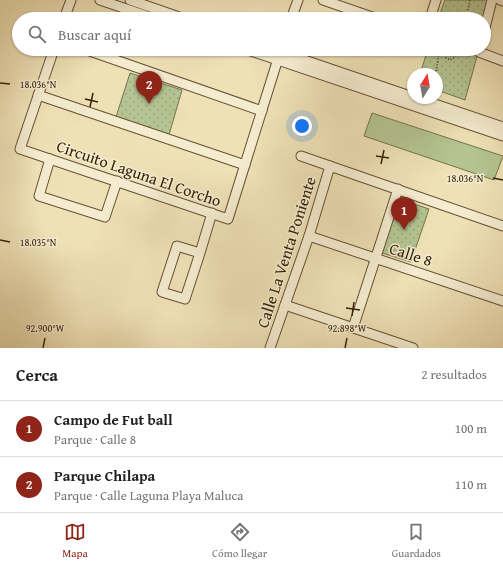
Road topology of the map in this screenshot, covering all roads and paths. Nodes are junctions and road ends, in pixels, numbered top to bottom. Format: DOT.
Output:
graph roads {
  1 [pos="71,0"];
  2 [pos="100,0"];
  3 [pos="130,0"];
  4 [pos="298,0"];
  5 [pos="323,0"];
  6 [pos="436,0"];
  7 [pos="470,0"];
  8 [pos="492,0"];
  9 [pos="500,0"];
  10 [pos="503,1"];
  11 [pos="67,12"];
  12 [pos="135,12"];
  13 [pos="163,12"];
  14 [pos="294,12"];
  15 [pos="358,12"];
  16 [pos="432,12"];
  17 [pos="467,12"];
  18 [pos="489,12"];
  19 [pos="52,56"];
  20 [pos="104,56"];
  21 [pos="277,56"];
  22 [pos="289,56"];
  23 [pos="290,56"];
  24 [pos="438,56"];
  25 [pos="445,56"];
  26 [pos="456,56"];
  27 [pos="490,56"];
  28 [pos="503,61"];
  29 [pos="437,68"];
  30 [pos="407,94"];
  31 [pos="38,95"];
  32 [pos="427,104"];
  33 [pos="432,107"];
  34 [pos="262,111"];
  35 [pos="503,128"];
  36 [pos="503,136"];
  37 [pos="301,156"];
  38 [pos="50,159"];
  39 [pos="245,165"];
  40 [pos="330,166"];
  41 [pos="117,182"];
  42 [pos="398,189"];
  43 [pos="212,214"];
  44 [pos="503,226"];
  45 [pos="309,236"];
  46 [pos="200,253"];
  47 [pos="375,258"];
  48 [pos="503,300"];
  49 [pos="285,305"];
  50 [pos="353,328"];
  51 [pos="270,348"];
  52 [pos="413,348"];
  1 -- 11 [label="street"];
  2 -- 12 [label="street"];
  3 -- 13 [label="street"];
  4 -- 14 [label="street"];
  5 -- 15 [label="street"];
  6 -- 16 [label="street"];
  7 -- 17 [label="path"];
  8 -- 18 [label="street"];
  9 -- 10 [label="street"];
  19 -- 31 [label="street, Circuito Laguna El Corcho"];
  20 -- 34 [label="street"];
  21 -- 34 [label="street, Circuito Laguna El Corcho"];
  22 -- 33 [label="street"];
  23 -- 30 [label="street"];
  24 -- 29 [label="path"];
  25 -- 26 [label="path"];
  27 -- 28 [label="street"];
  31 -- 38 [label="street, Circuito Laguna El Corcho"];
  31 -- 39 [label="street"];
  32 -- 33 [label="street"];
  33 -- 35 [label="street"];
  33 -- 36 [label="street"];
  34 -- 39 [label="street, Circuito Laguna El Corcho"];
  37 -- 40 [label="street"];
  38 -- 41 [label="street, Circuito Laguna El Corcho"];
  38 -- 41 [label="street"];
  39 -- 43 [label="street, Circuito Laguna El Corcho"];
  40 -- 42 [label="street"];
  40 -- 45 [label="street, Calle La Venta Poniente"];
  41 -- 43 [label="street, Circuito Laguna El Corcho"];
  42 -- 44 [label="street"];
  42 -- 47 [label="street"];
  43 -- 46 [label="street"];
  45 -- 47 [label="street, Calle 8"];
  45 -- 49 [label="street, Calle La Venta Poniente"];
  46 -- 46 [label="street"];
  47 -- 48 [label="street, Calle 8"];
  47 -- 50 [label="street"];
  49 -- 50 [label="street"];
  49 -- 51 [label="street, Calle La Venta Poniente"];
  50 -- 52 [label="street"];
}
